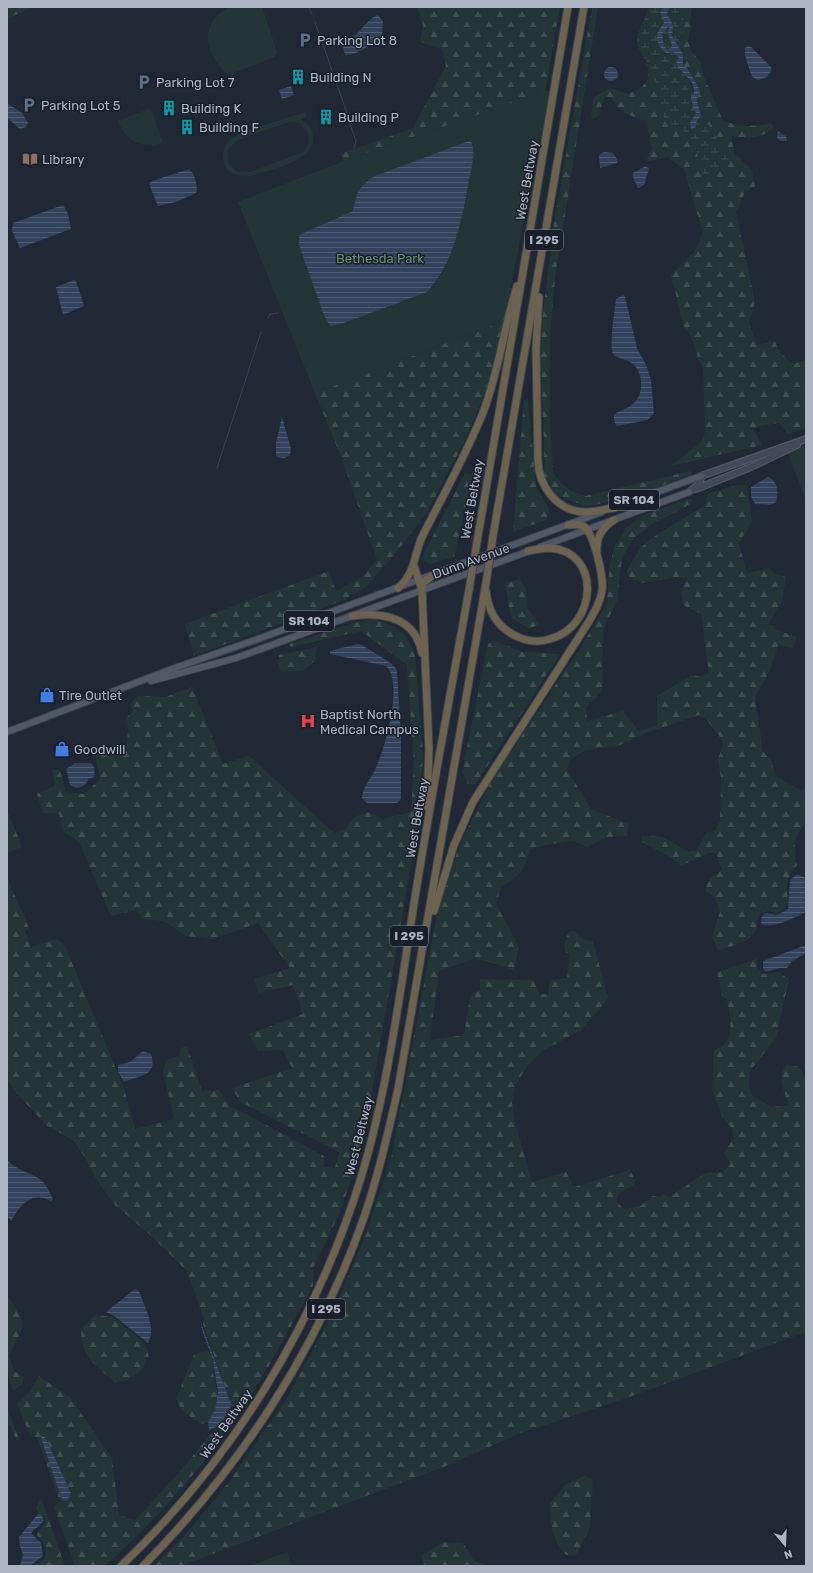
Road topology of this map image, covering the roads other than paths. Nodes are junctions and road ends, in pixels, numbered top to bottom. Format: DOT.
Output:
graph roads {
  1 [pos="568,7"];
  2 [pos="584,7"];
  3 [pos="546,228"];
  4 [pos="525,260"];
  5 [pos="806,440"];
  6 [pos="713,472"];
  7 [pos="701,476"];
  8 [pos="704,486"];
  9 [pos="689,492"];
  10 [pos="614,508"];
  11 [pos="614,520"];
  12 [pos="568,525"];
  13 [pos="587,530"];
  14 [pos="528,551"];
  15 [pos="598,555"];
  16 [pos="414,564"];
  17 [pos="432,576"];
  18 [pos="418,580"];
  19 [pos="486,584"];
  20 [pos="398,588"];
  21 [pos="422,590"];
  22 [pos="352,616"];
  23 [pos="258,639"];
  24 [pos="262,649"];
  25 [pos="424,664"];
  26 [pos="138,683"];
  27 [pos="7,732"];
  28 [pos="421,866"];
  29 [pos="423,952"];
  30 [pos="122,1566"];
  31 [pos="143,1566"];
  1 -- 4 [label="highway, West Beltway / I 295"];
  2 -- 3 [label="highway, West Beltway / I 295"];
  3 -- 10 [label="highway"];
  3 -- 19 [label="highway, West Beltway / I 295, bridge"];
  4 -- 16 [label="highway"];
  4 -- 28 [label="highway, West Beltway / I 295, bridge"];
  5 -- 6 [label="main road, Dunn Avenue / SR 104"];
  5 -- 8 [label="main road, Dunn Avenue / SR 104"];
  6 -- 7 [label="main road, Dunn Avenue / SR 104"];
  6 -- 8 [label="main road"];
  7 -- 9 [label="main road"];
  7 -- 10 [label="main road, Dunn Avenue / SR 104"];
  8 -- 9 [label="main road, Dunn Avenue / SR 104"];
  9 -- 11 [label="main road, Dunn Avenue / SR 104"];
  10 -- 12 [label="main road, Dunn Avenue / SR 104"];
  11 -- 13 [label="main road, Dunn Avenue / SR 104"];
  11 -- 15 [label="highway"];
  12 -- 13 [label="highway"];
  12 -- 17 [label="main road, Dunn Avenue / SR 104"];
  13 -- 14 [label="main road, Dunn Avenue / SR 104"];
  13 -- 15 [label="highway"];
  14 -- 19 [label="highway"];
  14 -- 21 [label="main road, Dunn Avenue / SR 104"];
  15 -- 29 [label="highway"];
  16 -- 18 [label="highway"];
  16 -- 20 [label="highway"];
  17 -- 18 [label="main road, Dunn Avenue / SR 104"];
  17 -- 21 [label="highway"];
  18 -- 20 [label="main road, Dunn Avenue / SR 104"];
  18 -- 21 [label="highway"];
  19 -- 29 [label="highway, West Beltway / I 295"];
  20 -- 23 [label="main road, Dunn Avenue / SR 104"];
  21 -- 22 [label="main road, Dunn Avenue / SR 104"];
  21 -- 25 [label="highway"];
  22 -- 24 [label="main road, Dunn Avenue / SR 104"];
  22 -- 25 [label="highway"];
  23 -- 24 [label="main road"];
  23 -- 26 [label="main road, Dunn Avenue / SR 104"];
  24 -- 26 [label="main road, Dunn Avenue / SR 104"];
  25 -- 28 [label="highway"];
  26 -- 27 [label="main road, Dunn Avenue / SR 104"];
  28 -- 30 [label="highway, West Beltway / I 295"];
  29 -- 31 [label="highway, West Beltway / I 295"];
}
